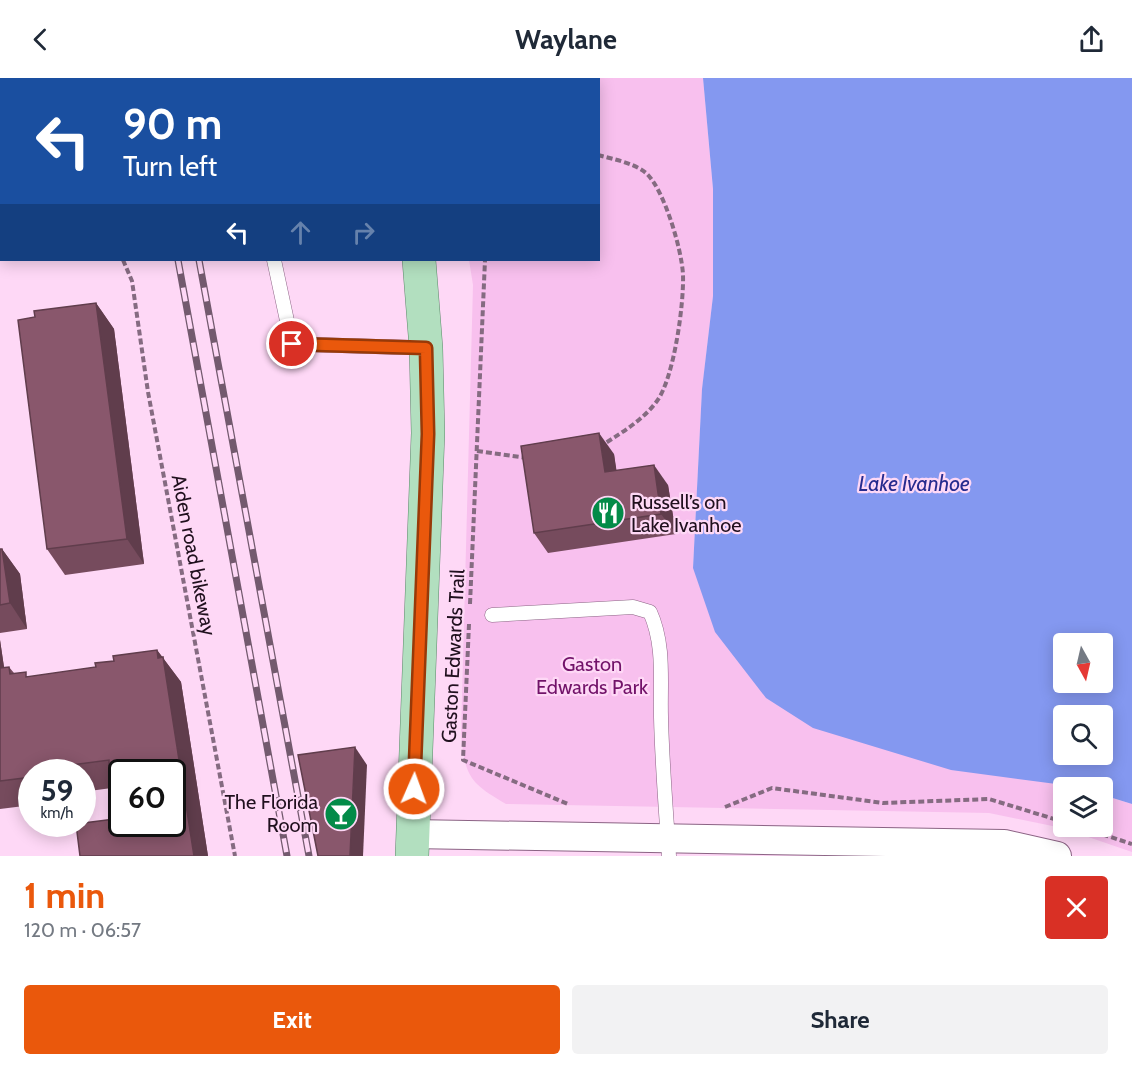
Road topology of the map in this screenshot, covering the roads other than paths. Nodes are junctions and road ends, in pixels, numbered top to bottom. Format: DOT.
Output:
graph roads {
  1 [pos="274,261"];
  2 [pos="419,261"];
  3 [pos="426,348"];
  4 [pos="492,615"];
  5 [pos="412,845"];
  6 [pos="669,848"];
  7 [pos="1057,856"];
  1 -- 3 [label="lane"];
  2 -- 3 [label="main road"];
  3 -- 5 [label="main road"];
  4 -- 6 [label="lane"];
  5 -- 6 [label="street"];
  6 -- 7 [label="street"];
}
